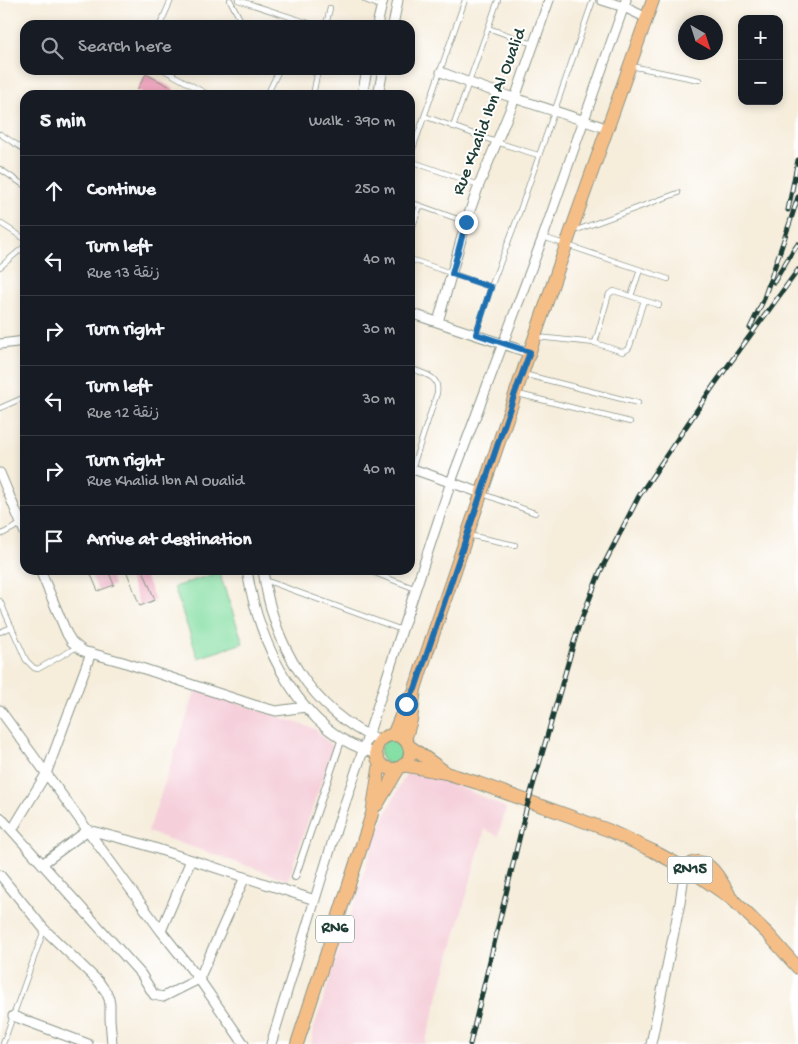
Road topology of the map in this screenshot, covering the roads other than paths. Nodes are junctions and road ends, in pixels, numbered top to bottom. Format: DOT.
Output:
graph roads {
  1 [pos="171,0"];
  2 [pos="230,0"];
  3 [pos="238,0"];
  4 [pos="365,0"];
  5 [pos="398,0"];
  6 [pos="465,0"];
  7 [pos="498,0"];
  8 [pos="549,0"];
  9 [pos="593,0"];
  10 [pos="602,0"];
  11 [pos="653,0"];
  12 [pos="382,3"];
  13 [pos="625,4"];
  14 [pos="330,8"];
  15 [pos="647,18"];
  16 [pos="162,20"];
  17 [pos="240,20"];
  18 [pos="300,20"];
  19 [pos="327,20"];
  20 [pos="378,20"];
  21 [pos="394,20"];
  22 [pos="488,28"];
  23 [pos="533,44"];
  24 [pos="630,66"];
  25 [pos="441,72"];
  26 [pos="173,75"];
  27 [pos="277,75"];
  28 [pos="316,75"];
  29 [pos="366,75"];
  30 [pos="383,75"];
  31 [pos="699,80"];
  32 [pos="468,83"];
  33 [pos="200,90"];
  34 [pos="269,90"];
  35 [pos="314,90"];
  36 [pos="363,90"];
  37 [pos="379,90"];
  38 [pos="514,98"];
  39 [pos="554,110"];
  40 [pos="424,116"];
  41 [pos="584,121"];
  42 [pos="453,127"];
  43 [pos="608,130"];
  44 [pos="0,134"];
  45 [pos="496,142"];
  46 [pos="415,144"];
  47 [pos="20,147"];
  48 [pos="538,156"];
  49 [pos="415,161"];
  50 [pos="0,169"];
  51 [pos="20,183"];
  52 [pos="479,185"];
  53 [pos="678,193"];
  54 [pos="415,204"];
  55 [pos="420,206"];
  56 [pos="415,220"];
  57 [pos="466,222"];
  58 [pos="0,223"];
  59 [pos="571,231"];
  60 [pos="20,236"];
  61 [pos="543,237"];
  62 [pos="566,245"];
  63 [pos="20,250"];
  64 [pos="415,261"];
  65 [pos="0,267"];
  66 [pos="640,270"];
  67 [pos="452,274"];
  68 [pos="668,279"];
  69 [pos="491,287"];
  70 [pos="631,296"];
  71 [pos="644,300"];
  72 [pos="660,305"];
  73 [pos="415,315"];
  74 [pos="438,322"];
  75 [pos="476,334"];
  76 [pos="535,337"];
  77 [pos="20,342"];
  78 [pos="503,343"];
  79 [pos="595,343"];
  80 [pos="0,344"];
  81 [pos="530,352"];
  82 [pos="415,370"];
  83 [pos="522,374"];
  84 [pos="515,393"];
  85 [pos="20,399"];
  86 [pos="638,403"];
  87 [pos="0,408"];
  88 [pos="630,422"];
  89 [pos="415,458"];
  90 [pos="415,471"];
  91 [pos="1,479"];
  92 [pos="452,482"];
  93 [pos="481,494"];
  94 [pos="535,513"];
  95 [pos="20,522"];
  96 [pos="20,525"];
  97 [pos="0,535"];
  98 [pos="467,535"];
  99 [pos="515,545"];
  100 [pos="42,575"];
  101 [pos="248,575"];
  102 [pos="264,575"];
  103 [pos="380,575"];
  104 [pos="264,580"];
  105 [pos="416,589"];
  106 [pos="0,601"];
  107 [pos="12,626"];
  108 [pos="402,630"];
  109 [pos="0,632"];
  110 [pos="77,646"];
  111 [pos="91,653"];
  112 [pos="415,689"];
  113 [pos="306,707"];
  114 [pos="0,710"];
  115 [pos="393,735"];
  116 [pos="374,738"];
  117 [pos="341,741"];
  118 [pos="407,743"];
  119 [pos="363,751"];
  120 [pos="378,759"];
  121 [pos="401,766"];
  122 [pos="446,772"];
  123 [pos="46,774"];
  124 [pos="372,814"];
  125 [pos="0,817"];
  126 [pos="12,830"];
  127 [pos="88,830"];
  128 [pos="191,860"];
  129 [pos="42,864"];
  130 [pos="686,868"];
  131 [pos="0,875"];
  132 [pos="294,877"];
  133 [pos="245,878"];
  134 [pos="315,900"];
  135 [pos="44,929"];
  136 [pos="161,931"];
  137 [pos="798,968"];
  138 [pos="199,980"];
  139 [pos="13,1016"];
  140 [pos="65,1040"];
  141 [pos="2,1041"];
  142 [pos="88,1044"];
  143 [pos="112,1044"];
  144 [pos="244,1044"];
  145 [pos="271,1044"];
  146 [pos="297,1044"];
  147 [pos="651,1044"];
  1 -- 16 [label="lane"];
  2 -- 17 [label="lane"];
  3 -- 18 [label="lane"];
  4 -- 12 [label="lane"];
  5 -- 21 [label="street"];
  6 -- 25 [label="lane"];
  7 -- 22 [label="lane"];
  8 -- 23 [label="street, Rue Khalid Ibn Al Oualid"];
  9 -- 39 [label="lane"];
  10 -- 13 [label="street"];
  11 -- 15 [label="main road, RN6"];
  12 -- 20 [label="street"];
  13 -- 15 [label="street"];
  13 -- 41 [label="street"];
  14 -- 19 [label="lane"];
  15 -- 24 [label="main road, RN6"];
  22 -- 23 [label="lane"];
  22 -- 32 [label="lane"];
  23 -- 38 [label="street, Rue Khalid Ibn Al Oualid"];
  24 -- 31 [label="lane"];
  24 -- 43 [label="main road, RN6"];
  25 -- 32 [label="street"];
  25 -- 40 [label="lane"];
  26 -- 33 [label="lane"];
  27 -- 34 [label="lane"];
  28 -- 35 [label="lane"];
  29 -- 36 [label="street"];
  30 -- 37 [label="street"];
  32 -- 38 [label="street"];
  32 -- 42 [label="lane"];
  38 -- 39 [label="street"];
  38 -- 45 [label="street, Rue Khalid Ibn Al Oualid"];
  39 -- 41 [label="street"];
  39 -- 48 [label="lane"];
  40 -- 42 [label="lane"];
  40 -- 46 [label="lane"];
  41 -- 43 [label="street"];
  41 -- 61 [label="street"];
  42 -- 45 [label="lane"];
  43 -- 59 [label="main road, RN6"];
  44 -- 47 [label="lane"];
  45 -- 48 [label="lane"];
  45 -- 52 [label="street, Rue Khalid Ibn Al Oualid"];
  48 -- 69 [label="lane"];
  49 -- 52 [label="lane"];
  50 -- 51 [label="lane"];
  52 -- 57 [label="street, Rue Khalid Ibn Al Oualid"];
  53 -- 59 [label="lane"];
  54 -- 55 [label="lane"];
  55 -- 56 [label="lane"];
  55 -- 57 [label="lane"];
  57 -- 67 [label="street, Rue Khalid Ibn Al Oualid"];
  58 -- 60 [label="lane"];
  59 -- 62 [label="main road, RN6"];
  61 -- 62 [label="lane"];
  61 -- 78 [label="street"];
  62 -- 66 [label="lane"];
  62 -- 76 [label="main road, RN6"];
  63 -- 65 [label="lane"];
  64 -- 67 [label="lane"];
  66 -- 68 [label="lane"];
  66 -- 70 [label="lane"];
  67 -- 69 [label="lane"];
  67 -- 74 [label="street, Rue Khalid Ibn Al Oualid"];
  69 -- 75 [label="lane"];
  70 -- 71 [label="lane"];
  70 -- 79 [label="lane"];
  71 -- 72 [label="lane"];
  71 -- 79 [label="lane"];
  73 -- 74 [label="street"];
  74 -- 75 [label="street"];
  75 -- 78 [label="street"];
  76 -- 79 [label="lane"];
  76 -- 81 [label="main road, RN6"];
  77 -- 80 [label="street"];
  78 -- 81 [label="street"];
  78 -- 92 [label="street"];
  81 -- 83 [label="main road, RN6"];
  82 -- 89 [label="lane"];
  83 -- 84 [label="main road, RN6"];
  83 -- 86 [label="lane"];
  84 -- 88 [label="lane"];
  84 -- 93 [label="main road, RN6"];
  85 -- 87 [label="lane"];
  90 -- 92 [label="street"];
  91 -- 95 [label="street"];
  92 -- 93 [label="street"];
  92 -- 105 [label="street"];
  93 -- 94 [label="lane"];
  93 -- 98 [label="main road, RN6"];
  96 -- 97 [label="lane"];
  98 -- 99 [label="lane"];
  98 -- 112 [label="main road, RN6"];
  100 -- 110 [label="street"];
  101 -- 113 [label="street"];
  102 -- 104 [label="street"];
  103 -- 105 [label="lane"];
  104 -- 108 [label="lane"];
  104 -- 116 [label="street"];
  105 -- 108 [label="street"];
  106 -- 107 [label="lane"];
  107 -- 109 [label="lane"];
  107 -- 110 [label="lane"];
  108 -- 116 [label="street"];
  110 -- 111 [label="street"];
  111 -- 113 [label="street"];
  111 -- 123 [label="street"];
  112 -- 115 [label="main road, RN6"];
  112 -- 118 [label="main road, RN6"];
  113 -- 119 [label="street"];
  114 -- 123 [label="street"];
  115 -- 116 [label="main road"];
  115 -- 118 [label="main road"];
  116 -- 119 [label="street"];
  116 -- 120 [label="main road, RN6"];
  117 -- 132 [label="street"];
  118 -- 121 [label="main road, RN6"];
  118 -- 122 [label="main road, RN15"];
  119 -- 120 [label="street"];
  119 -- 134 [label="street"];
  120 -- 121 [label="main road"];
  120 -- 124 [label="main road, RN6"];
  121 -- 122 [label="main road, RN15"];
  121 -- 124 [label="main road, RN6"];
  122 -- 130 [label="main road, RN15"];
  123 -- 126 [label="street"];
  123 -- 127 [label="street"];
  124 -- 146 [label="main road, RN6"];
  125 -- 126 [label="street"];
  126 -- 129 [label="street"];
  127 -- 128 [label="street"];
  127 -- 129 [label="street"];
  127 -- 136 [label="street"];
  128 -- 133 [label="street"];
  128 -- 136 [label="street"];
  129 -- 138 [label="street"];
  130 -- 137 [label="main road, RN15"];
  130 -- 147 [label="street"];
  131 -- 135 [label="street"];
  133 -- 134 [label="street"];
  133 -- 138 [label="street"];
  134 -- 145 [label="street"];
  135 -- 139 [label="lane"];
  135 -- 143 [label="street"];
  136 -- 138 [label="street"];
  138 -- 144 [label="street"];
  139 -- 140 [label="street"];
  139 -- 141 [label="lane"];
  140 -- 142 [label="street"];
}
